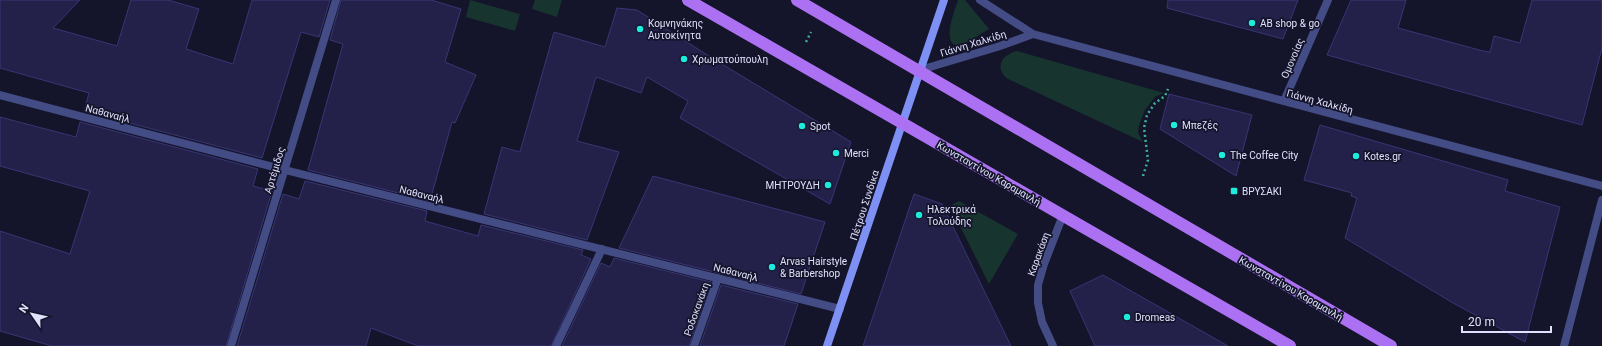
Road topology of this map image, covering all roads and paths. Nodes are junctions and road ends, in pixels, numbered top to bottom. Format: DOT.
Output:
graph roads {
  1 [pos="336,0"];
  2 [pos="688,0"];
  3 [pos="797,0"];
  4 [pos="944,0"];
  5 [pos="980,0"];
  6 [pos="1328,0"];
  7 [pos="820,13"];
  8 [pos="1033,34"];
  9 [pos="796,62"];
  10 [pos="920,70"];
  11 [pos="1171,72"];
  12 [pos="0,95"];
  13 [pos="1284,102"];
  14 [pos="902,122"];
  15 [pos="285,170"];
  16 [pos="1602,186"];
  17 [pos="1137,198"];
  18 [pos="1602,200"];
  19 [pos="1063,216"];
  20 [pos="602,249"];
  21 [pos="718,278"];
  22 [pos="840,309"];
  23 [pos="232,346"];
  24 [pos="556,346"];
  25 [pos="694,346"];
  26 [pos="827,346"];
  27 [pos="1053,346"];
  28 [pos="1290,346"];
  29 [pos="1391,346"];
  30 [pos="1564,346"];
  1 -- 15 [label="street, Αρτέμιδος"];
  2 -- 9 [label="main road, Κωνσταντίνου Καραμανλή"];
  3 -- 7 [label="main road, Κωνσταντίνου Καραμανλή"];
  4 -- 10 [label="street, Πέτρου Συνδίκα"];
  5 -- 8 [label="street, Γιάννη Χαλκίδη"];
  6 -- 13 [label="street, Ομονοίας"];
  7 -- 9 [label="path"];
  7 -- 10 [label="main road, Κωνσταντίνου Καραμανλή"];
  8 -- 10 [label="street, Γιάννη Χαλκίδη"];
  8 -- 11 [label="street, Γιάννη Χαλκίδη"];
  9 -- 14 [label="main road, Κωνσταντίνου Καραμανλή"];
  10 -- 14 [label="street, Πέτρου Συνδίκα"];
  10 -- 17 [label="main road, Κωνσταντίνου Καραμανλή"];
  11 -- 13 [label="street, Γιάννη Χαλκίδη"];
  11 -- 17 [label="path"];
  12 -- 15 [label="street, Ναθαναήλ"];
  13 -- 16 [label="street, Γιάννη Χαλκίδη"];
  14 -- 19 [label="main road, Κωνσταντίνου Καραμανλή"];
  14 -- 22 [label="street, Πέτρου Συνδίκα"];
  15 -- 20 [label="street, Ναθαναήλ"];
  15 -- 23 [label="street, Αρτέμιδος"];
  17 -- 29 [label="main road, Κωνσταντίνου Καραμανλή"];
  18 -- 30 [label="street"];
  19 -- 27 [label="street, Καρακάση"];
  19 -- 28 [label="main road, Κωνσταντίνου Καραμανλή"];
  20 -- 21 [label="street, Ναθαναήλ"];
  20 -- 24 [label="street"];
  21 -- 22 [label="street, Ναθαναήλ"];
  21 -- 25 [label="street, Ροδοκανάκη"];
  22 -- 26 [label="street, Πέτρου Συνδίκα"];
}
